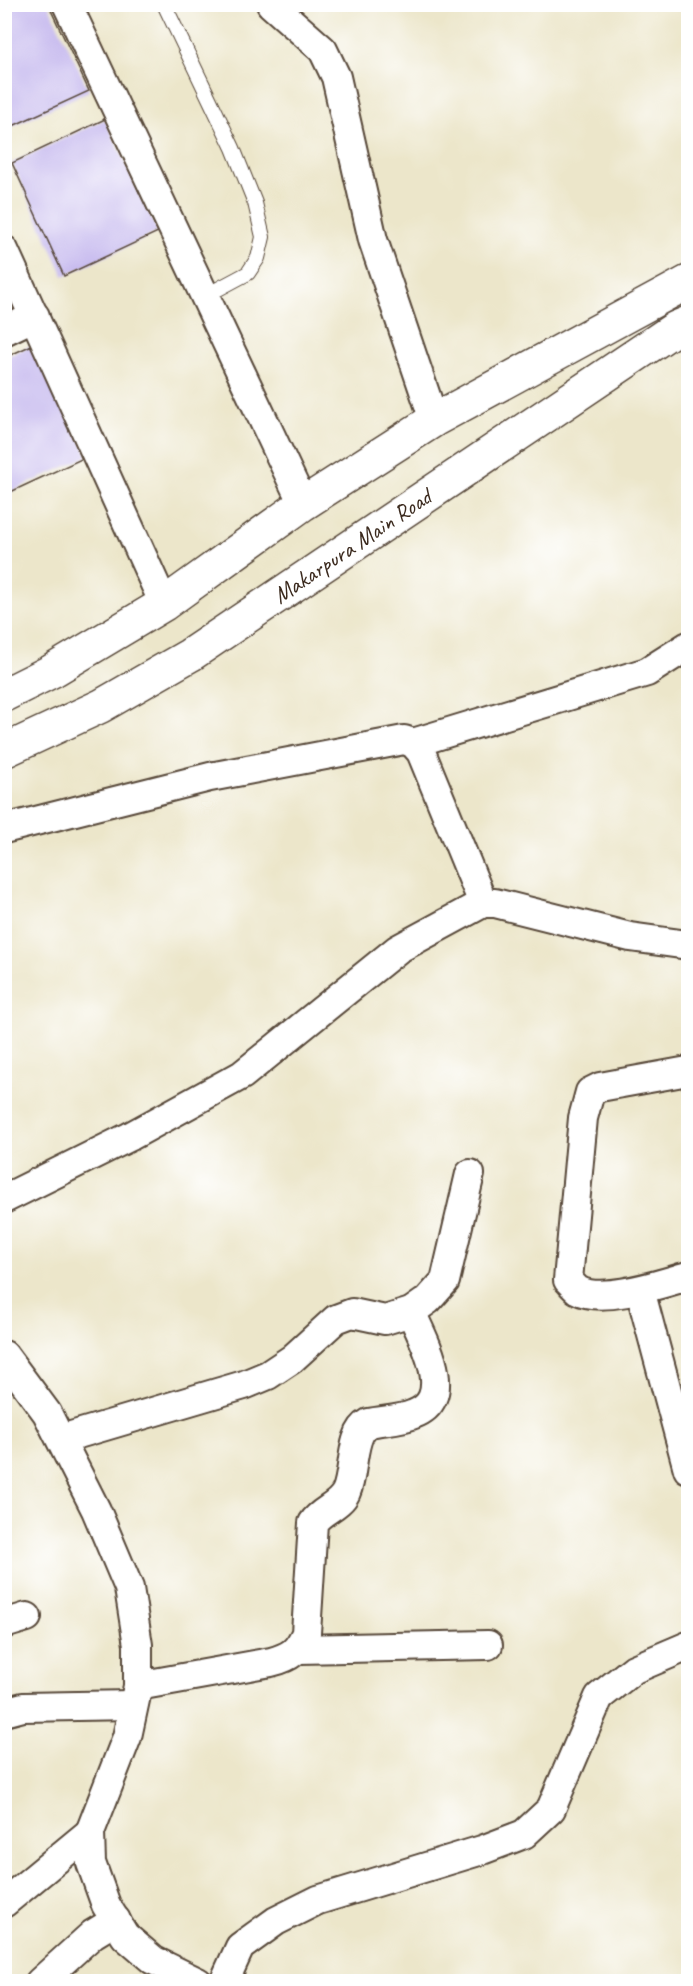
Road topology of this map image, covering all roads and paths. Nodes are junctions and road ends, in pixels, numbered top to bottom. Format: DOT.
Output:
graph roads {
  1 [pos="67,4"];
  2 [pos="164,4"];
  3 [pos="271,4"];
  4 [pos="4,250"];
  5 [pos="688,282"];
  6 [pos="205,296"];
  7 [pos="35,316"];
  8 [pos="688,322"];
  9 [pos="4,331"];
  10 [pos="434,420"];
  11 [pos="303,504"];
  12 [pos="164,604"];
  13 [pos="688,646"];
  14 [pos="4,694"];
  15 [pos="413,743"];
  16 [pos="4,751"];
  17 [pos="4,829"];
  18 [pos="483,903"];
  19 [pos="688,945"];
  20 [pos="688,1071"];
  21 [pos="470,1174"];
  22 [pos="4,1199"];
  23 [pos="688,1276"];
  24 [pos="640,1290"];
  25 [pos="411,1312"];
  26 [pos="4,1355"];
  27 [pos="61,1439"];
  28 [pos="688,1469"];
  29 [pos="488,1646"];
  30 [pos="688,1646"];
  31 [pos="299,1649"];
  32 [pos="135,1695"];
  33 [pos="4,1712"];
  34 [pos="90,1832"];
  35 [pos="4,1903"];
  36 [pos="116,1920"];
  37 [pos="40,1982"];
  38 [pos="198,1982"];
  39 [pos="224,1982"];
  1 -- 6 [label="street"];
  2 -- 6 [label="lane"];
  3 -- 10 [label="street"];
  4 -- 7 [label="street"];
  5 -- 10 [label="highway"];
  6 -- 11 [label="street"];
  7 -- 9 [label="street"];
  7 -- 12 [label="street"];
  8 -- 16 [label="highway, Makarpura Main Road"];
  10 -- 11 [label="highway"];
  11 -- 12 [label="highway"];
  12 -- 14 [label="highway"];
  13 -- 15 [label="street"];
  15 -- 17 [label="street"];
  15 -- 18 [label="street"];
  18 -- 19 [label="street"];
  18 -- 22 [label="street"];
  20 -- 24 [label="street"];
  21 -- 25 [label="street"];
  23 -- 24 [label="street"];
  24 -- 28 [label="street"];
  25 -- 27 [label="street"];
  25 -- 31 [label="street"];
  26 -- 27 [label="street"];
  27 -- 32 [label="street"];
  29 -- 31 [label="street"];
  30 -- 39 [label="street"];
  31 -- 32 [label="street"];
  32 -- 33 [label="street"];
  32 -- 34 [label="street"];
  34 -- 35 [label="street"];
  34 -- 36 [label="street"];
  36 -- 37 [label="street"];
  36 -- 38 [label="street"];
}
